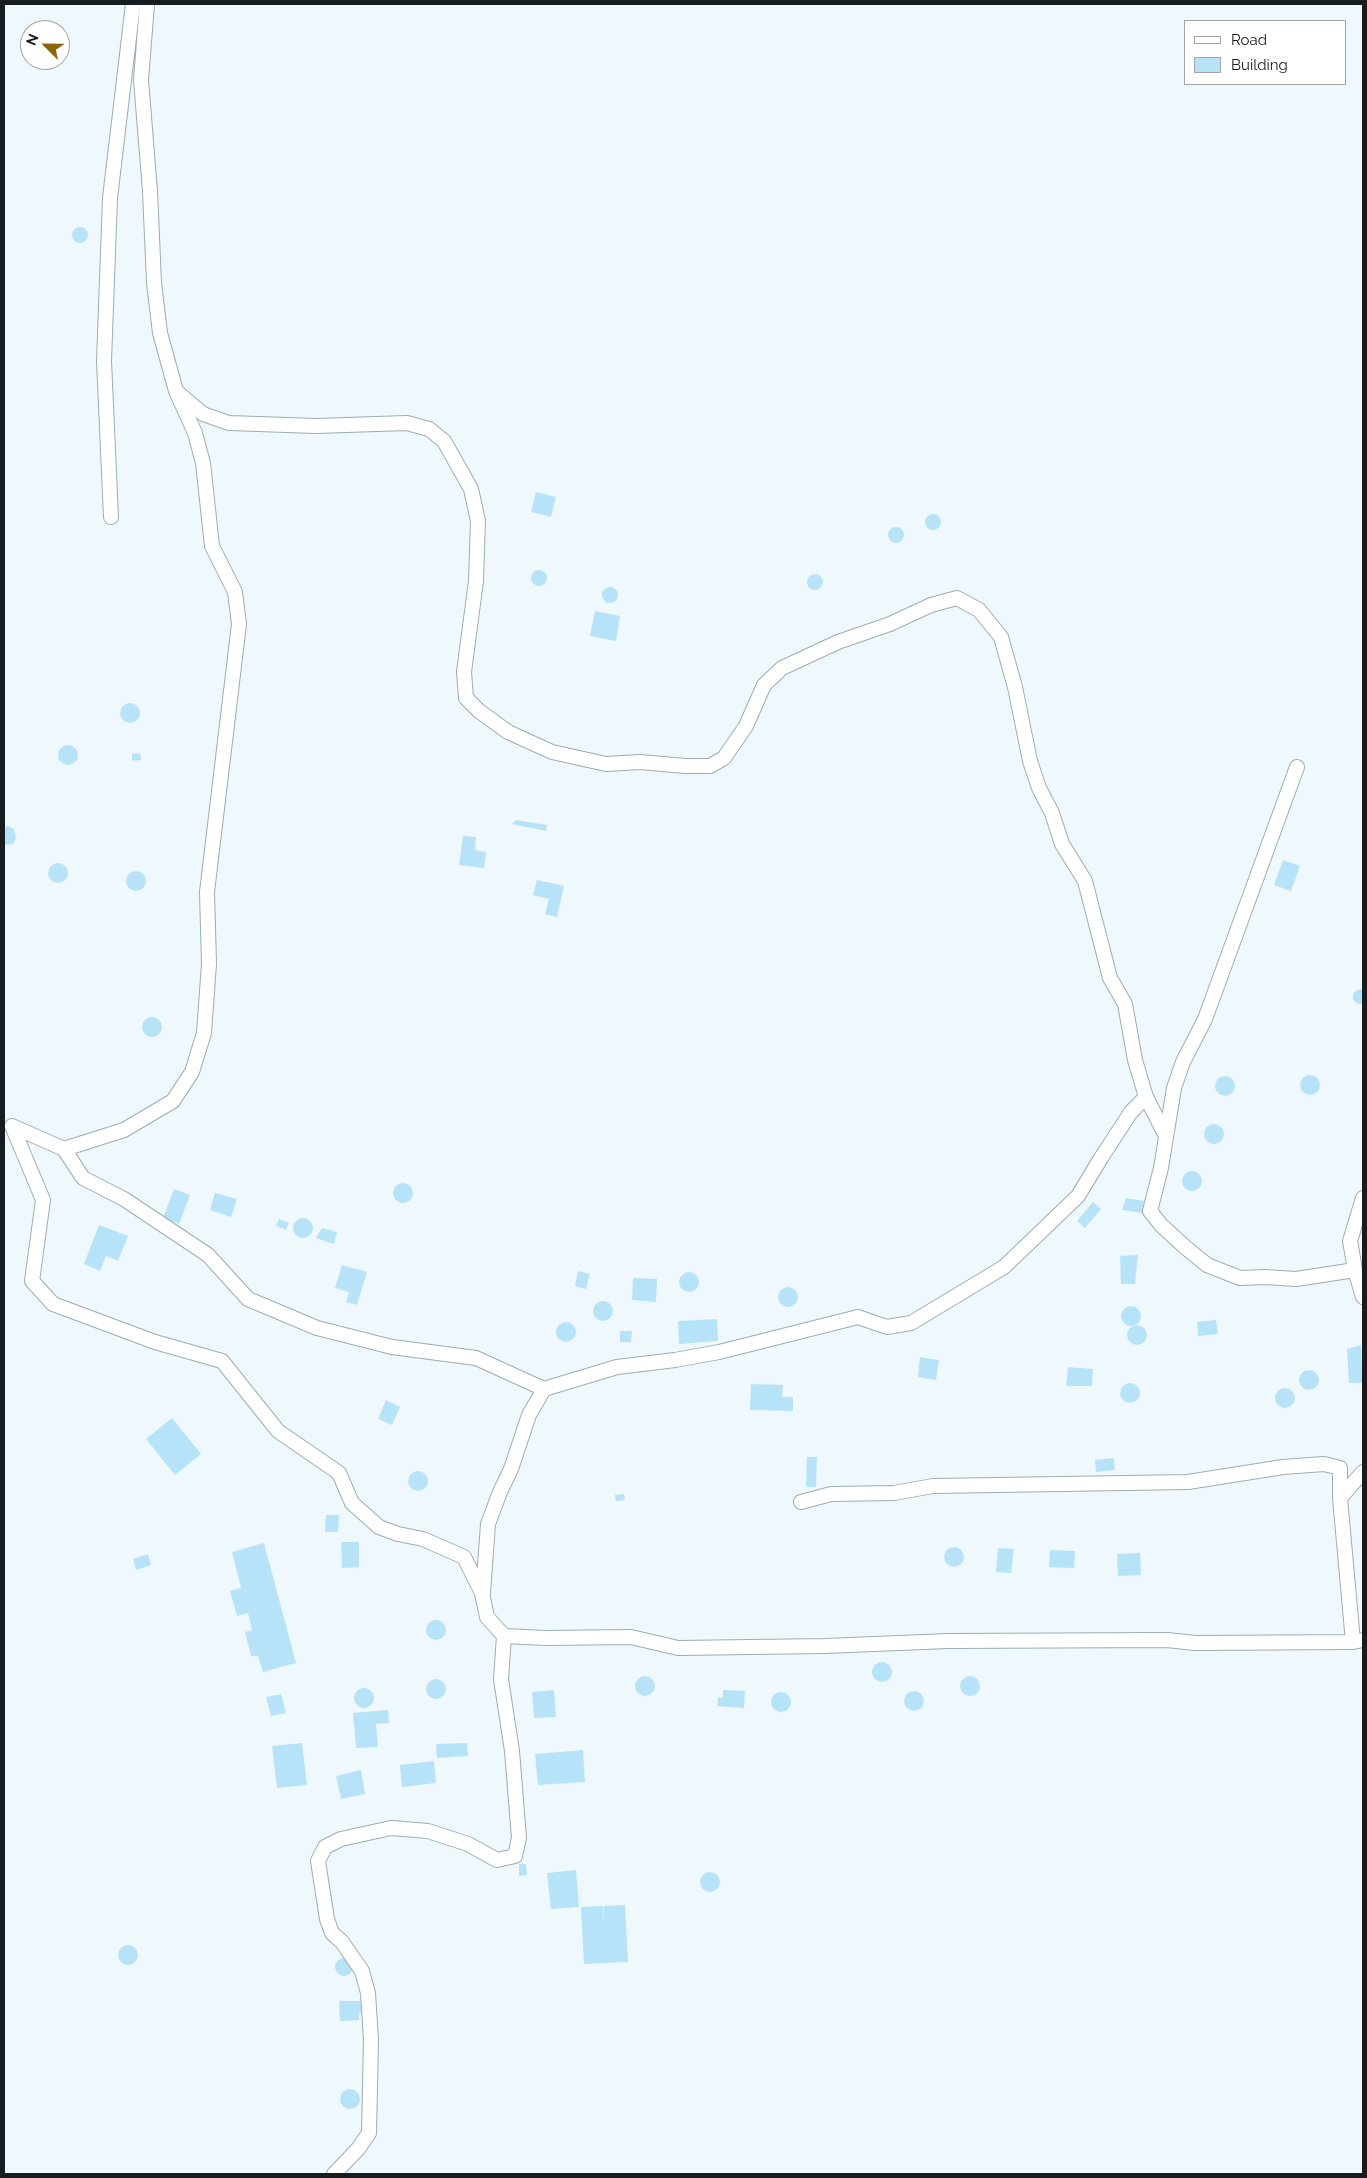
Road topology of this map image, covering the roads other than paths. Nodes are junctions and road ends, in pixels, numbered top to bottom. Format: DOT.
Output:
graph roads {
  1 [pos="133,4"];
  2 [pos="147,4"];
  3 [pos="176,391"];
  4 [pos="111,517"];
  5 [pos="1297,767"];
  6 [pos="1146,1097"];
  7 [pos="1166,1136"];
  8 [pos="64,1148"];
  9 [pos="1363,1198"];
  10 [pos="1355,1270"];
  11 [pos="1363,1298"];
  12 [pos="544,1389"];
  13 [pos="1363,1472"];
  14 [pos="1340,1498"];
  15 [pos="801,1502"];
  16 [pos="482,1596"];
  17 [pos="504,1636"];
  18 [pos="1358,1641"];
  19 [pos="334,2174"];
  1 -- 4 [label="street"];
  2 -- 3 [label="street"];
  3 -- 6 [label="street"];
  3 -- 8 [label="street"];
  5 -- 7 [label="street"];
  6 -- 7 [label="street"];
  6 -- 12 [label="street"];
  7 -- 10 [label="street"];
  8 -- 12 [label="street"];
  8 -- 16 [label="street"];
  9 -- 10 [label="street"];
  10 -- 11 [label="street"];
  12 -- 16 [label="street"];
  13 -- 14 [label="street"];
  14 -- 15 [label="street"];
  14 -- 18 [label="street"];
  16 -- 17 [label="street"];
  17 -- 18 [label="street"];
  17 -- 19 [label="street"];
}
